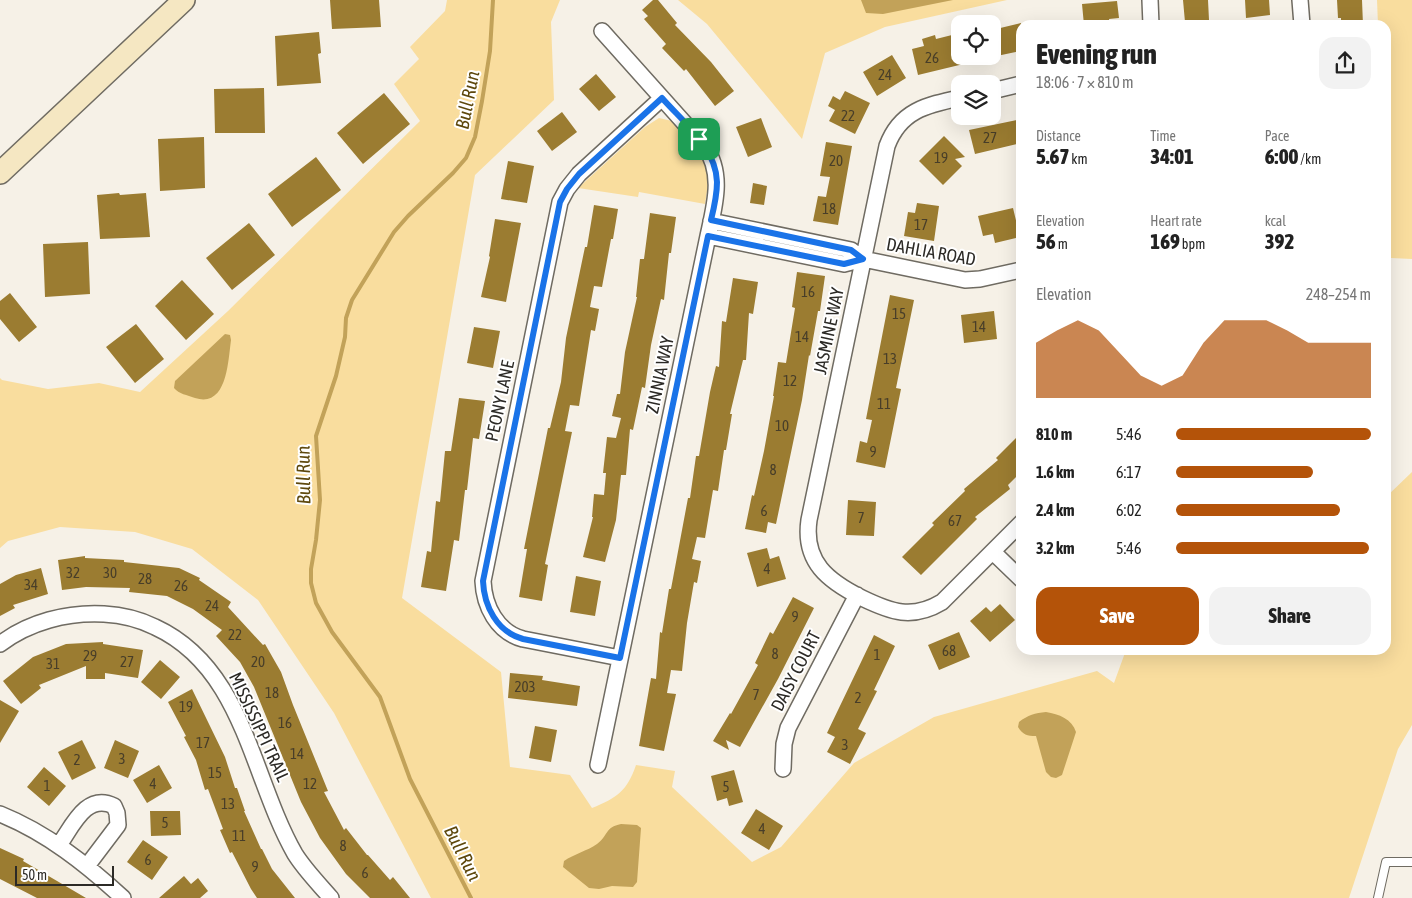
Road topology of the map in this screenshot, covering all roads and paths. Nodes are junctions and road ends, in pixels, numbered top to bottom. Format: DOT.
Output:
graph roads {
  1 [pos="184,0"];
  2 [pos="1150,0"];
  3 [pos="1300,0"];
  4 [pos="1151,20"];
  5 [pos="1302,20"];
  6 [pos="602,31"];
  7 [pos="1016,85"];
  8 [pos="1001,88"];
  9 [pos="662,98"];
  10 [pos="951,100"];
  11 [pos="0,173"];
  12 [pos="711,220"];
  13 [pos="708,236"];
  14 [pos="863,259"];
  15 [pos="1016,271"];
  16 [pos="1016,533"];
  17 [pos="993,552"];
  18 [pos="1016,574"];
  19 [pos="857,595"];
  20 [pos="0,644"];
  21 [pos="620,658"];
  22 [pos="598,765"];
  23 [pos="783,769"];
  24 [pos="0,814"];
  25 [pos="59,845"];
  26 [pos="1412,862"];
  27 [pos="87,866"];
  28 [pos="123,898"];
  29 [pos="331,898"];
  30 [pos="1378,898"];
  1 -- 11 [label="main road"];
  2 -- 4 [label="street"];
  3 -- 5 [label="street"];
  6 -- 9 [label="street, ZINNIA WAY"];
  7 -- 8 [label="street"];
  9 -- 12 [label="street, ZINNIA WAY"];
  9 -- 21 [label="street, PEONY LANE"];
  10 -- 14 [label="street, JASMINE WAY"];
  12 -- 13 [label="street, ZINNIA WAY"];
  12 -- 14 [label="street, DAHLIA ROAD"];
  13 -- 14 [label="street, DAHLIA ROAD"];
  13 -- 21 [label="street, ZINNIA WAY"];
  14 -- 15 [label="street, DAHLIA ROAD"];
  14 -- 19 [label="street, JASMINE WAY"];
  16 -- 17 [label="street, JASMINE WAY"];
  17 -- 18 [label="street"];
  17 -- 19 [label="street, JASMINE WAY"];
  19 -- 23 [label="street, DAISY COURT"];
  20 -- 29 [label="street, MISSISSIPPI TRAIL"];
  21 -- 22 [label="street, ZINNIA WAY"];
  24 -- 25 [label="street"];
  25 -- 27 [label="street"];
  25 -- 27 [label="street"];
  26 -- 30 [label="lane"];
  27 -- 28 [label="street"];
}
